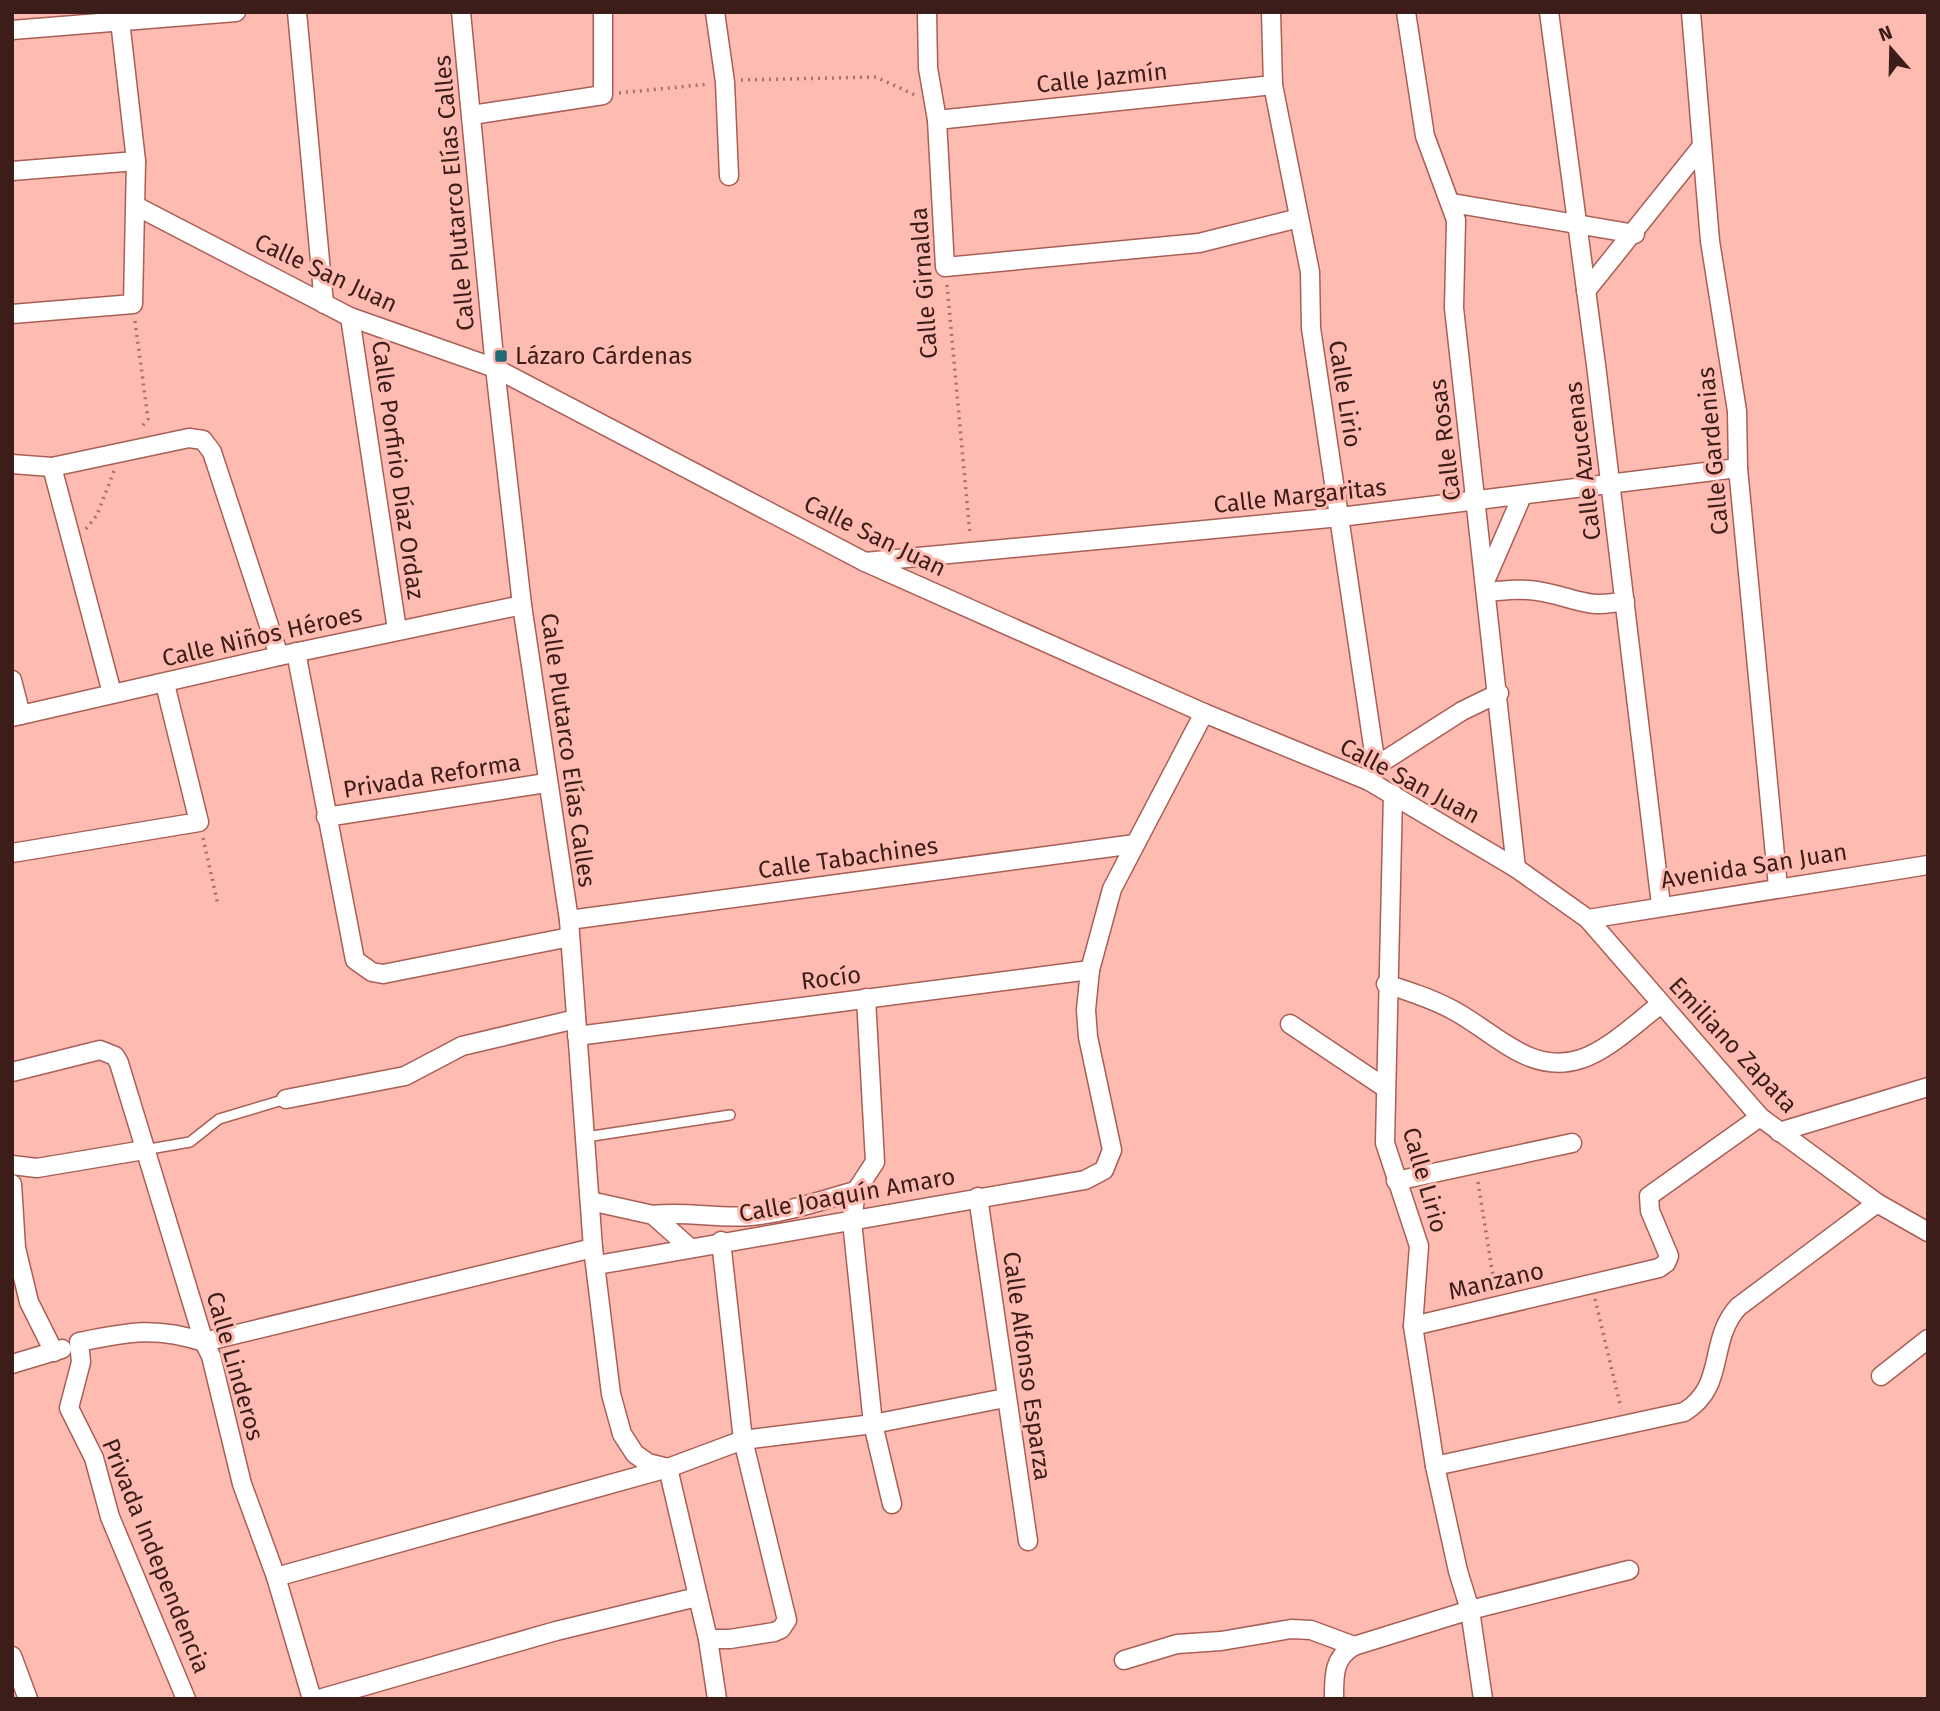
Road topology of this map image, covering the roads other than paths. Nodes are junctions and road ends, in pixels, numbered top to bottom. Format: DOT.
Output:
graph roads {
  1 [pos="236,12"];
  2 [pos="297,12"];
  3 [pos="461,12"];
  4 [pos="603,12"];
  5 [pos="715,12"];
  6 [pos="928,12"];
  7 [pos="1271,12"];
  8 [pos="1406,12"];
  9 [pos="1549,12"];
  10 [pos="1691,12"];
  11 [pos="119,17"];
  12 [pos="12,30"];
  13 [pos="1273,85"];
  14 [pos="935,111"];
  15 [pos="472,115"];
  16 [pos="1702,146"];
  17 [pos="136,161"];
  18 [pos="12,172"];
  19 [pos="729,176"];
  20 [pos="1452,202"];
  21 [pos="136,206"];
  22 [pos="1299,218"];
  23 [pos="1578,224"];
  24 [pos="1636,234"];
  25 [pos="1587,291"];
  26 [pos="324,304"];
  27 [pos="12,314"];
  28 [pos="350,317"];
  29 [pos="495,368"];
  30 [pos="12,464"];
  31 [pos="52,467"];
  32 [pos="1738,468"];
  33 [pos="1611,485"];
  34 [pos="1522,496"];
  35 [pos="1477,501"];
  36 [pos="1340,517"];
  37 [pos="865,562"];
  38 [pos="1486,586"];
  39 [pos="1625,601"];
  40 [pos="522,605"];
  41 [pos="397,630"];
  42 [pos="287,654"];
  43 [pos="12,680"];
  44 [pos="165,684"];
  45 [pos="112,693"];
  46 [pos="1499,693"];
  47 [pos="1204,713"];
  48 [pos="16,716"];
  49 [pos="1372,774"];
  50 [pos="546,783"];
  51 [pos="1393,794"];
  52 [pos="326,817"];
  53 [pos="1135,844"];
  54 [pos="12,853"];
  55 [pos="1928,865"];
  56 [pos="1516,868"];
  57 [pos="1778,887"];
  58 [pos="1661,905"];
  59 [pos="1588,919"];
  60 [pos="569,929"];
  61 [pos="1090,970"];
  62 [pos="1386,984"];
  63 [pos="866,998"];
  64 [pos="1661,1004"];
  65 [pos="1290,1024"];
  66 [pos="577,1028"];
  67 [pos="12,1072"];
  68 [pos="1384,1087"];
  69 [pos="1928,1087"];
  70 [pos="286,1099"];
  71 [pos="730,1115"];
  72 [pos="1760,1117"];
  73 [pos="1779,1132"];
  74 [pos="586,1137"];
  75 [pos="1572,1143"];
  76 [pos="144,1150"];
  77 [pos="12,1166"];
  78 [pos="1396,1181"];
  79 [pos="12,1184"];
  80 [pos="856,1191"];
  81 [pos="978,1197"];
  82 [pos="590,1201"];
  83 [pos="1877,1203"];
  84 [pos="653,1215"];
  85 [pos="852,1221"];
  86 [pos="1928,1232"];
  87 [pos="721,1241"];
  88 [pos="691,1248"];
  89 [pos="595,1257"];
  90 [pos="1413,1326"];
  91 [pos="1928,1339"];
  92 [pos="79,1342"];
  93 [pos="204,1342"];
  94 [pos="54,1352"];
  95 [pos="12,1364"];
  96 [pos="1881,1376"];
  97 [pos="1005,1398"];
  98 [pos="873,1424"];
  99 [pos="743,1440"];
  100 [pos="1435,1466"];
  101 [pos="668,1468"];
  102 [pos="892,1504"];
  103 [pos="1028,1541"];
  104 [pos="1629,1570"];
  105 [pos="276,1577"];
  106 [pos="697,1597"];
  107 [pos="1470,1610"];
  108 [pos="708,1639"];
  109 [pos="1354,1646"];
  110 [pos="12,1656"];
  111 [pos="1124,1660"];
  112 [pos="28,1699"];
  113 [pos="186,1699"];
  114 [pos="313,1699"];
  115 [pos="318,1699"];
  116 [pos="717,1699"];
  117 [pos="1334,1699"];
  118 [pos="1483,1699"];
  1 -- 11 [label="street"];
  2 -- 26 [label="street"];
  3 -- 15 [label="street, Calle Plutarco Elías Calles"];
  4 -- 15 [label="street"];
  5 -- 19 [label="street"];
  6 -- 14 [label="street, Calle Girnalda"];
  7 -- 13 [label="street, Calle Lirio"];
  8 -- 20 [label="street, Calle Rosas"];
  9 -- 23 [label="street, Calle Azucenas"];
  10 -- 16 [label="street, Calle Gardenias"];
  11 -- 12 [label="street"];
  11 -- 17 [label="street"];
  13 -- 14 [label="street, Calle Jazmín"];
  13 -- 22 [label="street, Calle Lirio"];
  14 -- 22 [label="street, Calle Girnalda"];
  15 -- 29 [label="street, Calle Plutarco Elías Calles"];
  16 -- 24 [label="street"];
  16 -- 32 [label="street, Calle Gardenias"];
  17 -- 18 [label="street"];
  17 -- 21 [label="street"];
  20 -- 23 [label="street"];
  20 -- 35 [label="street, Calle Rosas"];
  21 -- 26 [label="street, Calle San Juan"];
  21 -- 27 [label="street"];
  22 -- 36 [label="street, Calle Lirio"];
  23 -- 24 [label="street"];
  23 -- 25 [label="street, Calle Azucenas"];
  24 -- 25 [label="street"];
  25 -- 33 [label="street, Calle Azucenas"];
  26 -- 28 [label="street, Calle San Juan"];
  28 -- 29 [label="street, Calle San Juan"];
  28 -- 41 [label="street, Calle Porfirio Díaz Ordaz"];
  29 -- 37 [label="street, Calle San Juan"];
  29 -- 40 [label="street, Calle Plutarco Elías Calles"];
  30 -- 31 [label="street"];
  31 -- 42 [label="street"];
  31 -- 45 [label="street"];
  32 -- 33 [label="street, Calle Margaritas"];
  32 -- 57 [label="street, Calle Gardenias"];
  33 -- 34 [label="street, Calle Margaritas"];
  33 -- 39 [label="street, Calle Azucenas"];
  34 -- 35 [label="street, Calle Margaritas"];
  34 -- 38 [label="street"];
  35 -- 36 [label="street, Calle Margaritas"];
  35 -- 38 [label="street, Calle Rosas"];
  36 -- 37 [label="street, Calle Margaritas"];
  36 -- 49 [label="street, Calle Lirio"];
  37 -- 47 [label="street, Calle San Juan"];
  38 -- 39 [label="street"];
  38 -- 46 [label="street, Calle Rosas"];
  39 -- 58 [label="street, Calle Azucenas"];
  40 -- 41 [label="street, Calle Niños Héroes"];
  40 -- 50 [label="street, Calle Plutarco Elías Calles"];
  41 -- 42 [label="street, Calle Niños Héroes"];
  42 -- 44 [label="street, Calle Niños Héroes"];
  42 -- 52 [label="street"];
  43 -- 48 [label="street"];
  44 -- 45 [label="street, Calle Niños Héroes"];
  44 -- 54 [label="street"];
  45 -- 48 [label="street, Calle Niños Héroes"];
  46 -- 49 [label="street"];
  46 -- 56 [label="street, Calle Rosas"];
  47 -- 49 [label="street, Calle San Juan"];
  47 -- 53 [label="street"];
  49 -- 51 [label="street, Calle San Juan"];
  50 -- 52 [label="street, Privada Reforma"];
  50 -- 60 [label="street, Calle Plutarco Elías Calles"];
  51 -- 56 [label="street, Calle San Juan"];
  51 -- 62 [label="street, Calle Lirio"];
  52 -- 60 [label="street, Calle Tabachines"];
  53 -- 60 [label="street, Calle Tabachines"];
  53 -- 61 [label="street"];
  55 -- 57 [label="street, Avenida San Juan"];
  56 -- 59 [label="street, Calle San Juan"];
  57 -- 58 [label="street, Avenida San Juan"];
  58 -- 59 [label="street, Avenida San Juan"];
  59 -- 64 [label="street, Emiliano Zapata"];
  60 -- 66 [label="street, Calle Plutarco Elías Calles"];
  61 -- 63 [label="street, Rocío"];
  61 -- 81 [label="street, Calle Joaquín Amaro"];
  62 -- 64 [label="street"];
  62 -- 68 [label="street, Calle Lirio"];
  63 -- 66 [label="street, Rocío"];
  63 -- 80 [label="street"];
  64 -- 72 [label="street, Emiliano Zapata"];
  65 -- 68 [label="street"];
  66 -- 70 [label="street, Rocío"];
  66 -- 74 [label="street, Calle Plutarco Elías Calles"];
  67 -- 76 [label="street, Calle Linderos"];
  68 -- 78 [label="street, Calle Lirio"];
  69 -- 73 [label="street"];
  70 -- 76 [label="lane"];
  71 -- 74 [label="lane"];
  72 -- 73 [label="street, Emiliano Zapata"];
  72 -- 90 [label="street, Manzano"];
  73 -- 83 [label="street, Emiliano Zapata"];
  74 -- 82 [label="street, Calle Plutarco Elías Calles"];
  75 -- 78 [label="street"];
  76 -- 77 [label="street"];
  76 -- 93 [label="street, Calle Linderos"];
  78 -- 90 [label="street, Calle Lirio"];
  79 -- 94 [label="street"];
  80 -- 84 [label="street"];
  80 -- 85 [label="street"];
  81 -- 85 [label="street, Calle Joaquín Amaro"];
  81 -- 97 [label="street, Calle Alfonso Esparza"];
  82 -- 84 [label="street"];
  82 -- 89 [label="street, Calle Plutarco Elías Calles"];
  83 -- 86 [label="street, Emiliano Zapata"];
  83 -- 100 [label="street"];
  84 -- 88 [label="street"];
  85 -- 87 [label="street, Calle Joaquín Amaro"];
  85 -- 98 [label="street"];
  87 -- 88 [label="street, Calle Joaquín Amaro"];
  87 -- 99 [label="street"];
  88 -- 89 [label="street, Calle Joaquín Amaro"];
  89 -- 93 [label="street, Calle Joaquín Amaro"];
  89 -- 101 [label="street, Calle Plutarco Elías Calles"];
  90 -- 100 [label="street, Calle Lirio"];
  91 -- 96 [label="street"];
  92 -- 93 [label="street"];
  92 -- 94 [label="street"];
  92 -- 113 [label="street, Privada Independencia"];
  93 -- 105 [label="street, Calle Linderos"];
  94 -- 95 [label="street"];
  97 -- 98 [label="street"];
  97 -- 103 [label="street, Calle Alfonso Esparza"];
  98 -- 99 [label="street"];
  98 -- 102 [label="street"];
  99 -- 101 [label="street"];
  99 -- 108 [label="street"];
  100 -- 107 [label="street, Calle Lirio"];
  101 -- 105 [label="street"];
  101 -- 106 [label="street"];
  104 -- 107 [label="street"];
  105 -- 114 [label="street, Calle Linderos"];
  106 -- 108 [label="street"];
  106 -- 115 [label="street"];
  107 -- 109 [label="street"];
  107 -- 118 [label="street, Calle Lirio"];
  108 -- 116 [label="street"];
  109 -- 111 [label="street"];
  109 -- 117 [label="street"];
  110 -- 112 [label="street"];
}
